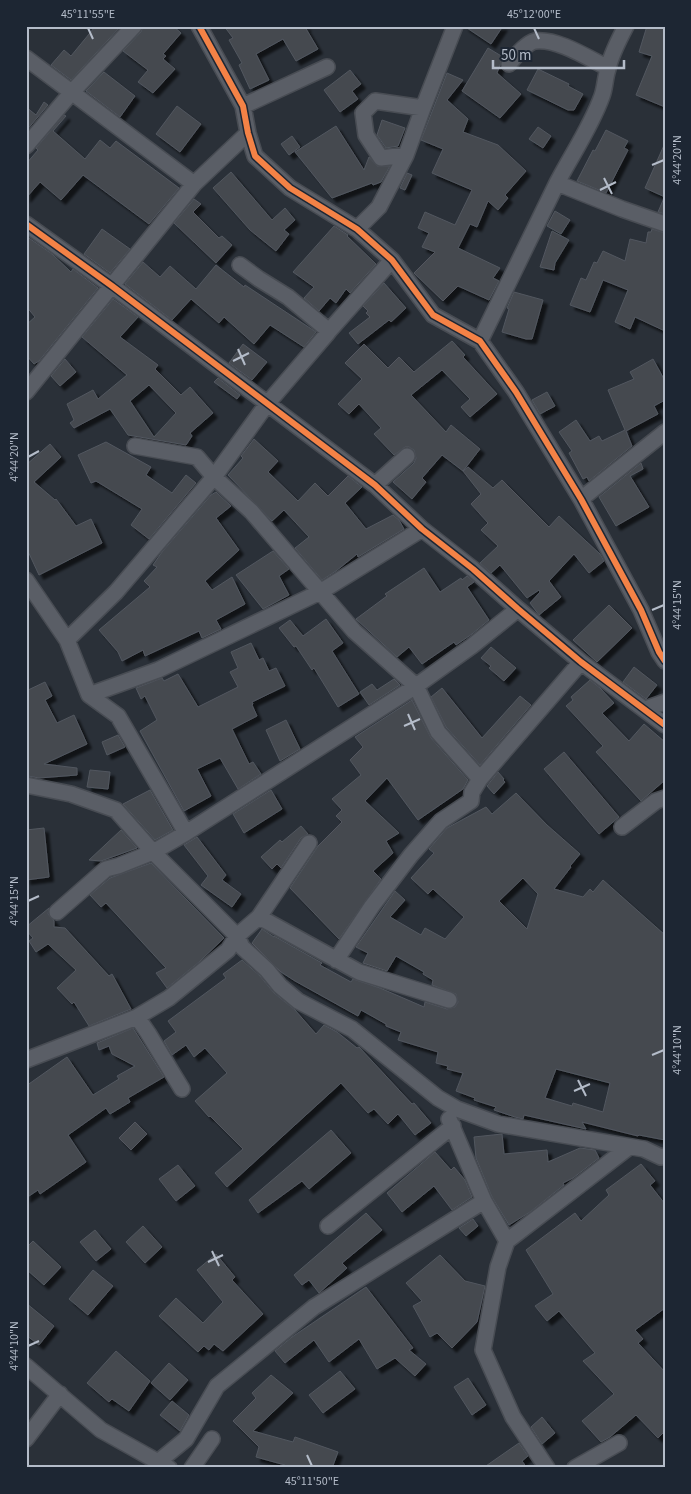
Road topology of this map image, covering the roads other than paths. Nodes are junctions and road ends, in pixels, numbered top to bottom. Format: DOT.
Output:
graph roads {
  1 [pos="134,26"];
  2 [pos="199,26"];
  3 [pos="455,26"];
  4 [pos="626,26"];
  5 [pos="26,58"];
  6 [pos="509,64"];
  7 [pos="327,66"];
  8 [pos="608,68"];
  9 [pos="72,92"];
  10 [pos="243,106"];
  11 [pos="423,108"];
  12 [pos="248,133"];
  13 [pos="26,146"];
  14 [pos="406,155"];
  15 [pos="557,183"];
  16 [pos="194,184"];
  17 [pos="26,224"];
  18 [pos="665,224"];
  19 [pos="357,229"];
  20 [pos="392,260"];
  21 [pos="240,265"];
  22 [pos="112,286"];
  23 [pos="329,330"];
  24 [pos="480,341"];
  25 [pos="26,392"];
  26 [pos="267,404"];
  27 [pos="664,435"];
  28 [pos="135,446"];
  29 [pos="407,456"];
  30 [pos="214,477"];
  31 [pos="375,485"];
  32 [pos="580,499"];
  33 [pos="422,529"];
  34 [pos="26,580"];
  35 [pos="320,592"];
  36 [pos="518,609"];
  37 [pos="67,640"];
  38 [pos="663,654"];
  39 [pos="581,662"];
  40 [pos="416,686"];
  41 [pos="89,695"];
  42 [pos="665,702"];
  43 [pos="645,709"];
  44 [pos="665,725"];
  45 [pos="480,779"];
  46 [pos="26,785"];
  47 [pos="665,798"];
  48 [pos="622,827"];
  49 [pos="186,833"];
  50 [pos="309,843"];
  51 [pos="153,852"];
  52 [pos="57,912"];
  53 [pos="260,917"];
  54 [pos="237,936"];
  55 [pos="336,960"];
  56 [pos="449,1000"];
  57 [pos="137,1017"];
  58 [pos="26,1060"];
  59 [pos="182,1089"];
  60 [pos="438,1098"];
  61 [pos="453,1126"];
  62 [pos="629,1146"];
  63 [pos="663,1161"];
  64 [pos="484,1201"];
  65 [pos="328,1226"];
  66 [pos="507,1242"];
  67 [pos="26,1366"];
  68 [pos="60,1394"];
  69 [pos="26,1439"];
  70 [pos="212,1439"];
  71 [pos="619,1444"];
  72 [pos="163,1465"];
  73 [pos="192,1468"];
  74 [pos="547,1468"];
  75 [pos="576,1468"];
  1 -- 9 [label="street"];
  2 -- 10 [label="street"];
  3 -- 11 [label="street"];
  4 -- 8 [label="street"];
  5 -- 9 [label="street"];
  6 -- 8 [label="street"];
  7 -- 10 [label="street"];
  8 -- 15 [label="street"];
  9 -- 13 [label="street"];
  9 -- 16 [label="street"];
  10 -- 12 [label="street"];
  11 -- 14 [label="street"];
  11 -- 14 [label="street"];
  12 -- 16 [label="street"];
  12 -- 19 [label="street"];
  14 -- 19 [label="street"];
  15 -- 18 [label="street"];
  15 -- 24 [label="street"];
  16 -- 22 [label="street"];
  17 -- 22 [label="street"];
  19 -- 20 [label="street"];
  20 -- 23 [label="street"];
  20 -- 24 [label="street"];
  21 -- 23 [label="street"];
  22 -- 25 [label="street"];
  22 -- 26 [label="street"];
  23 -- 26 [label="street"];
  24 -- 32 [label="street"];
  26 -- 30 [label="street"];
  26 -- 31 [label="street"];
  27 -- 32 [label="street"];
  28 -- 30 [label="street"];
  29 -- 31 [label="street"];
  30 -- 35 [label="street"];
  30 -- 37 [label="street"];
  31 -- 33 [label="street"];
  32 -- 38 [label="street"];
  33 -- 35 [label="street"];
  33 -- 36 [label="street"];
  34 -- 37 [label="street"];
  35 -- 40 [label="street"];
  35 -- 41 [label="street"];
  36 -- 39 [label="street"];
  36 -- 40 [label="street"];
  37 -- 41 [label="street"];
  39 -- 43 [label="street"];
  39 -- 45 [label="street"];
  40 -- 45 [label="street"];
  40 -- 49 [label="street"];
  41 -- 49 [label="street"];
  42 -- 43 [label="street"];
  43 -- 44 [label="street"];
  45 -- 55 [label="street"];
  46 -- 51 [label="street"];
  47 -- 48 [label="street"];
  49 -- 51 [label="street"];
  50 -- 53 [label="street"];
  51 -- 52 [label="street"];
  51 -- 54 [label="street"];
  53 -- 54 [label="street"];
  53 -- 55 [label="street"];
  54 -- 57 [label="street"];
  54 -- 60 [label="street"];
  55 -- 56 [label="street"];
  57 -- 58 [label="street"];
  57 -- 59 [label="street"];
  60 -- 61 [label="street"];
  60 -- 62 [label="street"];
  61 -- 64 [label="street"];
  61 -- 65 [label="street"];
  62 -- 63 [label="street"];
  62 -- 66 [label="street"];
  64 -- 66 [label="street"];
  64 -- 72 [label="street"];
  66 -- 74 [label="street"];
  67 -- 68 [label="street"];
  68 -- 69 [label="street"];
  68 -- 72 [label="street"];
  70 -- 73 [label="street"];
  71 -- 75 [label="street"];
}
